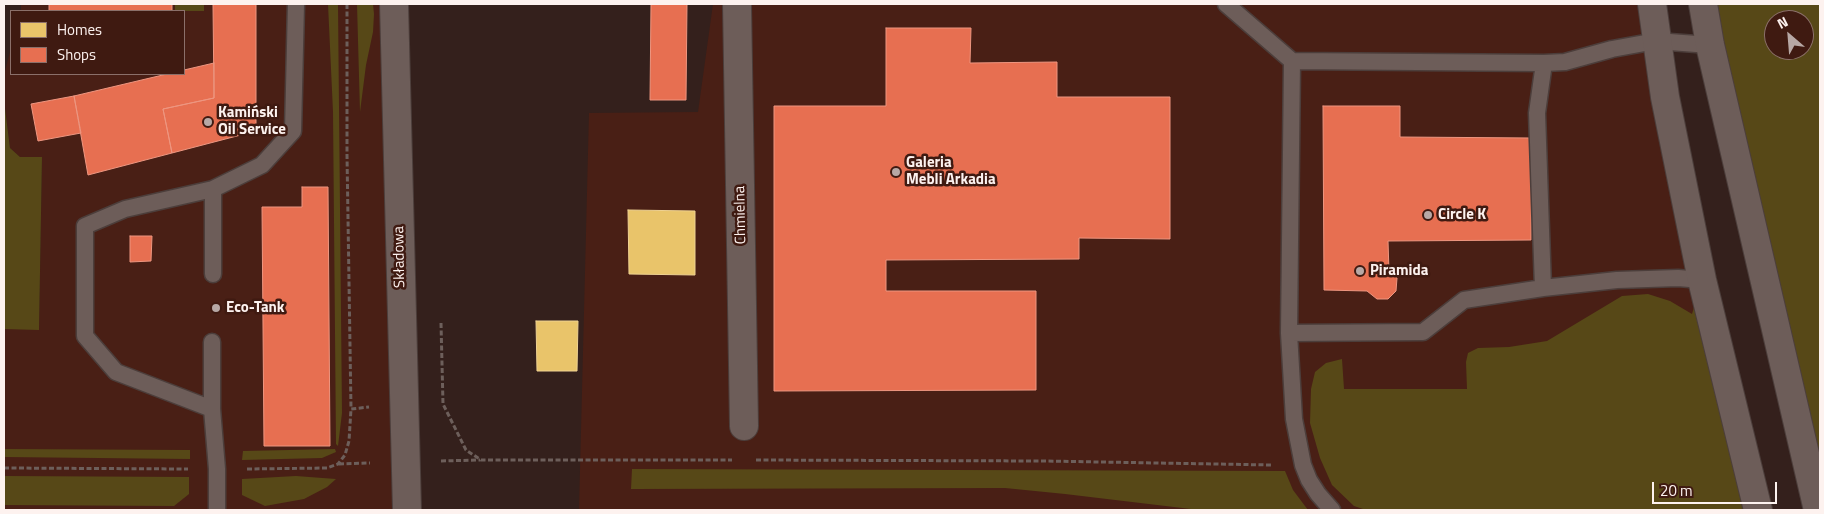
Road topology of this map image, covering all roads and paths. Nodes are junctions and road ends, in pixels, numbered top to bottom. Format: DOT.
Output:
graph roads {
  1 [pos="296,4"];
  2 [pos="347,4"];
  3 [pos="394,4"];
  4 [pos="737,4"];
  5 [pos="1226,4"];
  6 [pos="1652,4"];
  7 [pos="1703,4"];
  8 [pos="1656,41"];
  9 [pos="1710,45"];
  10 [pos="1292,61"];
  11 [pos="1544,63"];
  12 [pos="213,189"];
  13 [pos="213,274"];
  14 [pos="1702,280"];
  15 [pos="1543,288"];
  16 [pos="1288,333"];
  17 [pos="212,342"];
  18 [pos="444,404"];
  19 [pos="212,409"];
  20 [pos="351,409"];
  21 [pos="744,426"];
  22 [pos="736,460"];
  23 [pos="746,460"];
  24 [pos="1303,465"];
  25 [pos="217,510"];
  26 [pos="407,510"];
  27 [pos="1332,510"];
  28 [pos="1758,510"];
  29 [pos="1818,510"];
  1 -- 12 [label="lane"];
  2 -- 20 [label="path"];
  3 -- 26 [label="street, Składowa"];
  4 -- 21 [label="street, Chmielna"];
  5 -- 10 [label="lane"];
  6 -- 8 [label="street"];
  7 -- 9 [label="street"];
  8 -- 9 [label="lane"];
  8 -- 11 [label="lane"];
  8 -- 14 [label="street"];
  9 -- 29 [label="street"];
  10 -- 11 [label="lane"];
  10 -- 16 [label="lane"];
  11 -- 15 [label="lane"];
  12 -- 13 [label="lane"];
  12 -- 19 [label="lane"];
  14 -- 15 [label="lane"];
  14 -- 28 [label="street"];
  15 -- 16 [label="lane"];
  16 -- 24 [label="lane"];
  17 -- 19 [label="lane"];
  18 -- 22 [label="path"];
  19 -- 25 [label="lane"];
  23 -- 24 [label="path"];
  24 -- 27 [label="lane"];
}
